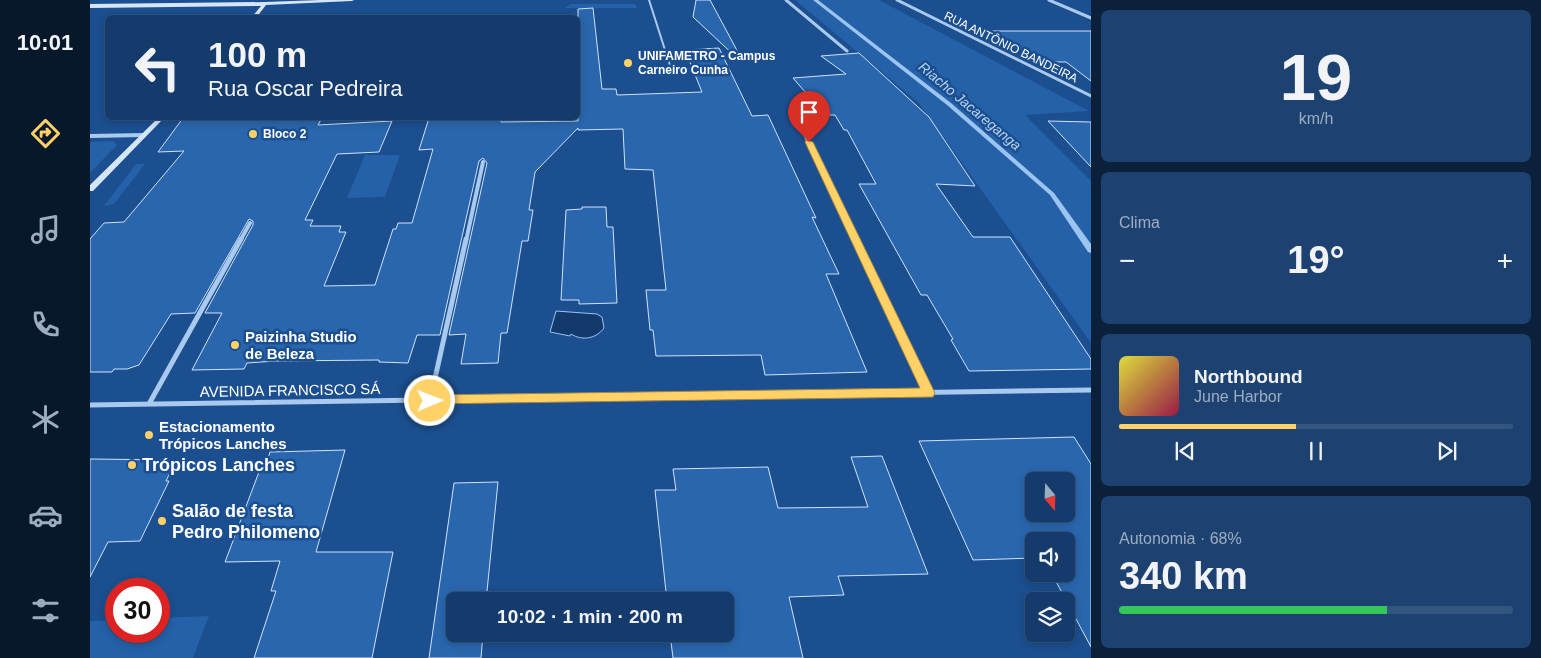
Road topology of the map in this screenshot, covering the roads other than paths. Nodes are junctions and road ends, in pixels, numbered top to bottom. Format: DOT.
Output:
graph roads {
  1 [pos="352,0"];
  2 [pos="649,0"];
  3 [pos="786,0"];
  4 [pos="897,0"];
  5 [pos="1049,0"];
  6 [pos="266,4"];
  7 [pos="90,6"];
  8 [pos="256,15"];
  9 [pos="1091,18"];
  10 [pos="847,51"];
  11 [pos="673,75"];
  12 [pos="1091,96"];
  13 [pos="159,120"];
  14 [pos="800,124"];
  15 [pos="144,135"];
  16 [pos="90,136"];
  17 [pos="483,162"];
  18 [pos="90,189"];
  19 [pos="250,223"];
  20 [pos="1091,390"];
  21 [pos="928,393"];
  22 [pos="430,401"];
  23 [pos="149,404"];
  24 [pos="90,405"];
  1 -- 6 [label="street"];
  2 -- 11 [label="lane"];
  3 -- 10 [label="street"];
  4 -- 12 [label="street, RUA ANTÔNIO BANDEIRA"];
  5 -- 9 [label="street"];
  6 -- 7 [label="street"];
  6 -- 8 [label="street"];
  13 -- 15 [label="street"];
  14 -- 21 [label="street"];
  15 -- 16 [label="street"];
  15 -- 18 [label="street"];
  17 -- 22 [label="street"];
  19 -- 23 [label="street"];
  20 -- 21 [label="street, AVENIDA FRANCISCO SÁ"];
  21 -- 22 [label="street, AVENIDA FRANCISCO SÁ"];
  22 -- 23 [label="street, AVENIDA FRANCISCO SÁ"];
  23 -- 24 [label="street, AVENIDA FRANCISCO SÁ"];
}
